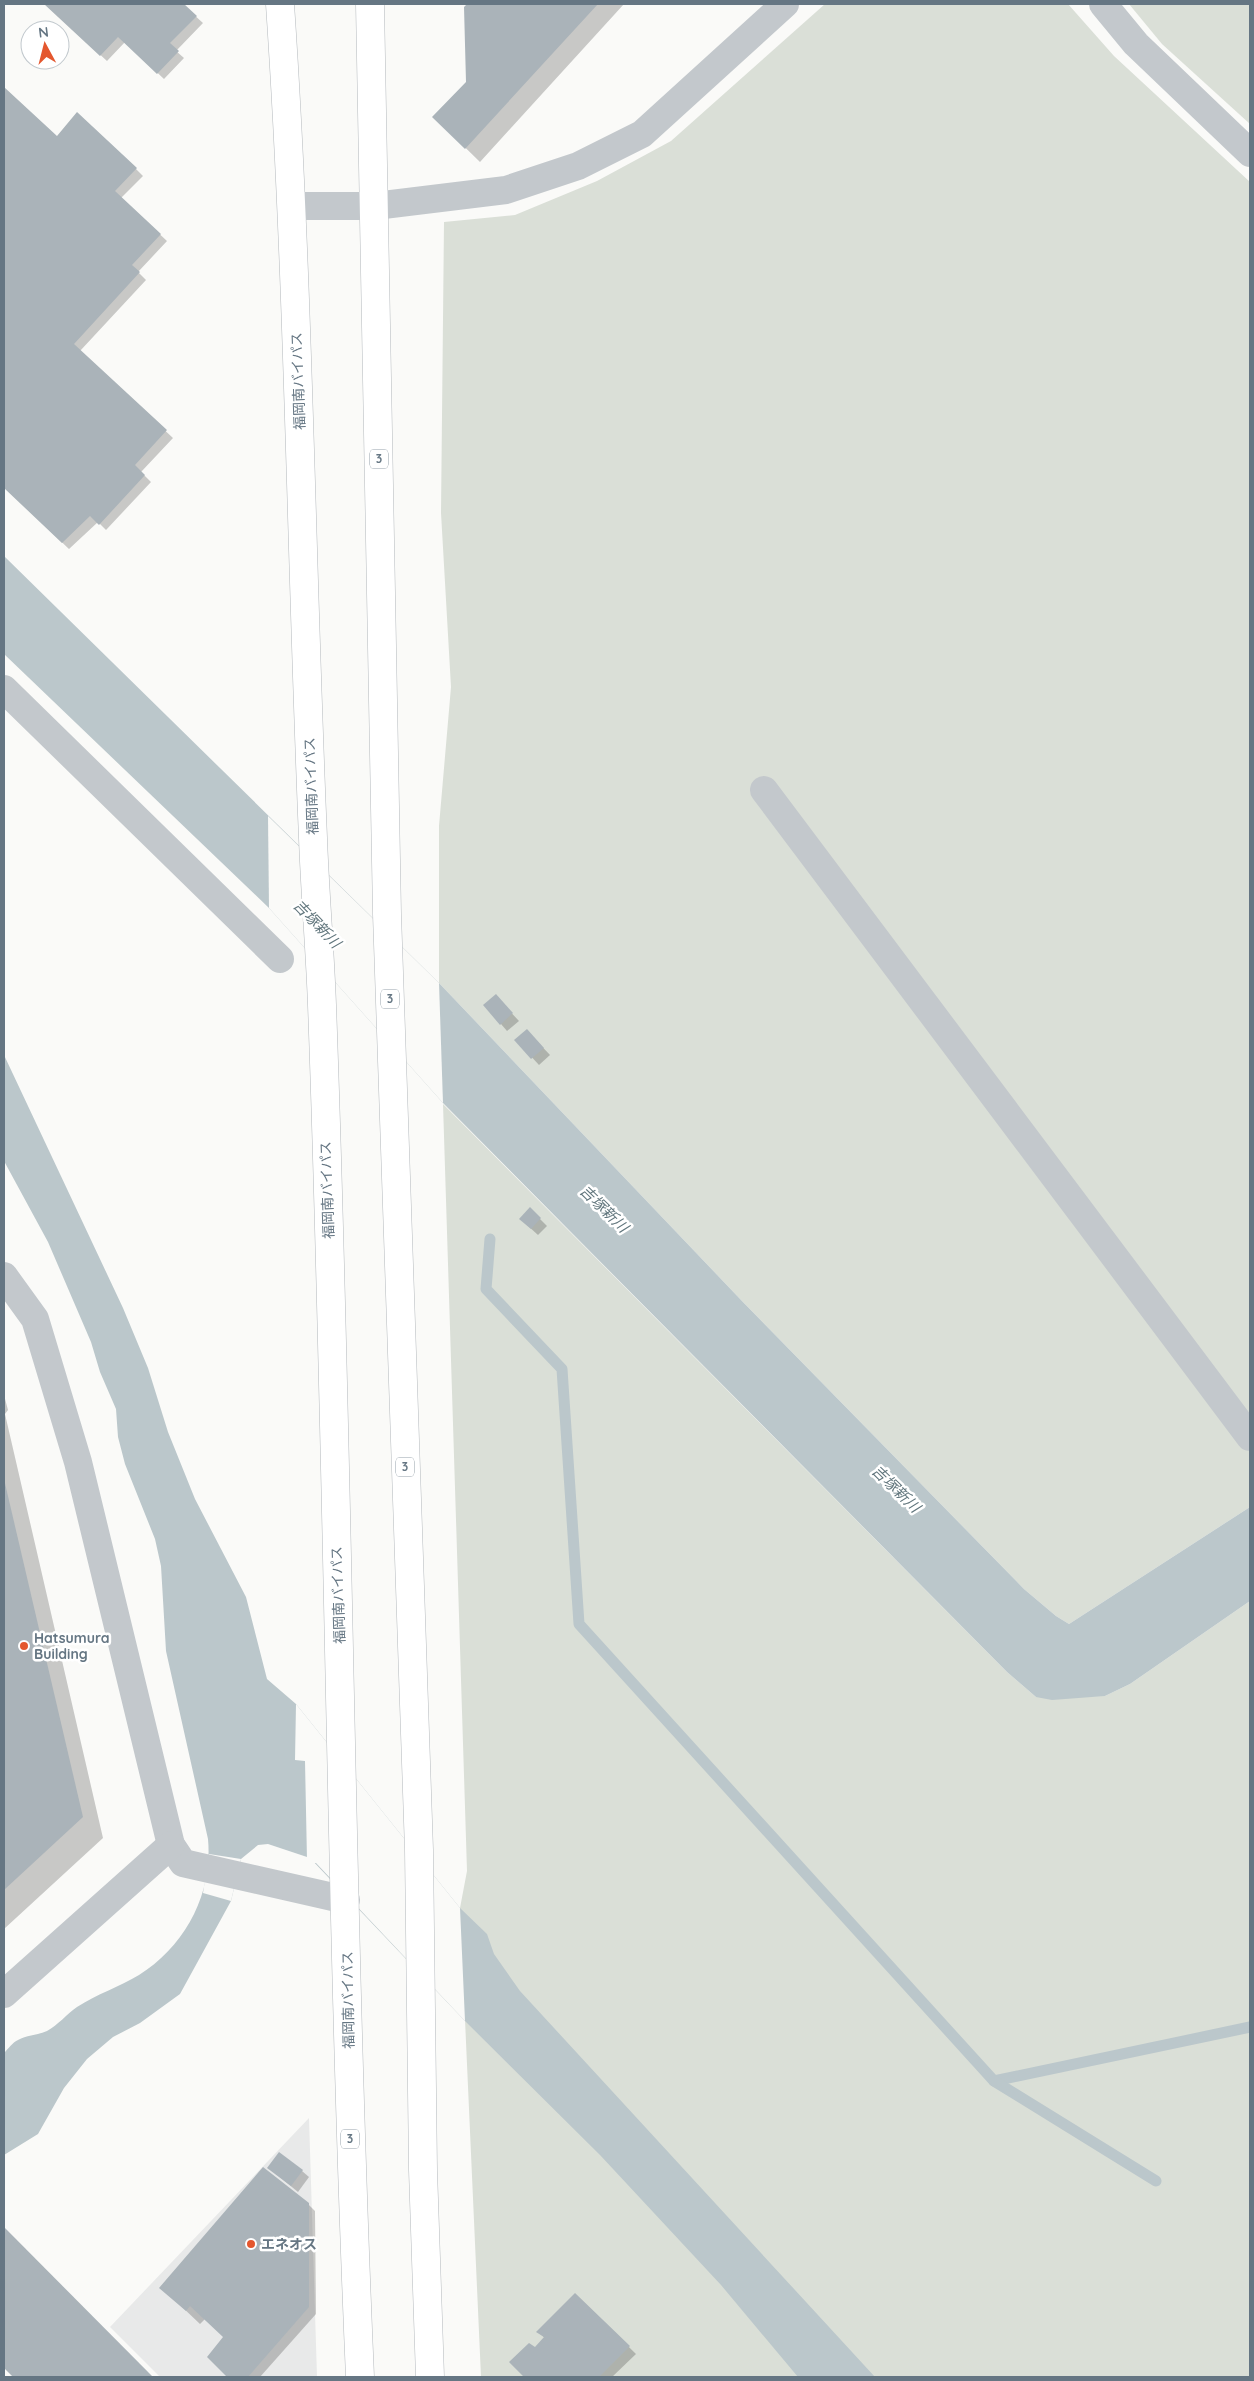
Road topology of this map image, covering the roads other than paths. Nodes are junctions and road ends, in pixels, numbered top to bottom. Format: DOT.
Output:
graph roads {
  1 [pos="280,4"];
  2 [pos="370,4"];
  3 [pos="786,4"];
  4 [pos="1103,4"];
  5 [pos="1250,153"];
  6 [pos="292,206"];
  7 [pos="375,206"];
  8 [pos="4,689"];
  9 [pos="764,790"];
  10 [pos="280,959"];
  11 [pos="4,1276"];
  12 [pos="1250,1437"];
  13 [pos="171,1845"];
  14 [pos="346,1900"];
  15 [pos="4,1994"];
  16 [pos="360,2377"];
  17 [pos="430,2377"];
  1 -- 6 [label="highway, 福岡南バイパス / 3"];
  2 -- 7 [label="highway, 3"];
  3 -- 7 [label="street"];
  4 -- 5 [label="street"];
  6 -- 7 [label="street"];
  6 -- 14 [label="highway, 福岡南バイパス / 3"];
  7 -- 17 [label="highway, 3"];
  8 -- 10 [label="street"];
  9 -- 12 [label="street"];
  11 -- 13 [label="street"];
  13 -- 14 [label="street"];
  13 -- 15 [label="street"];
  14 -- 16 [label="highway, 福岡南バイパス / 3"];
}
